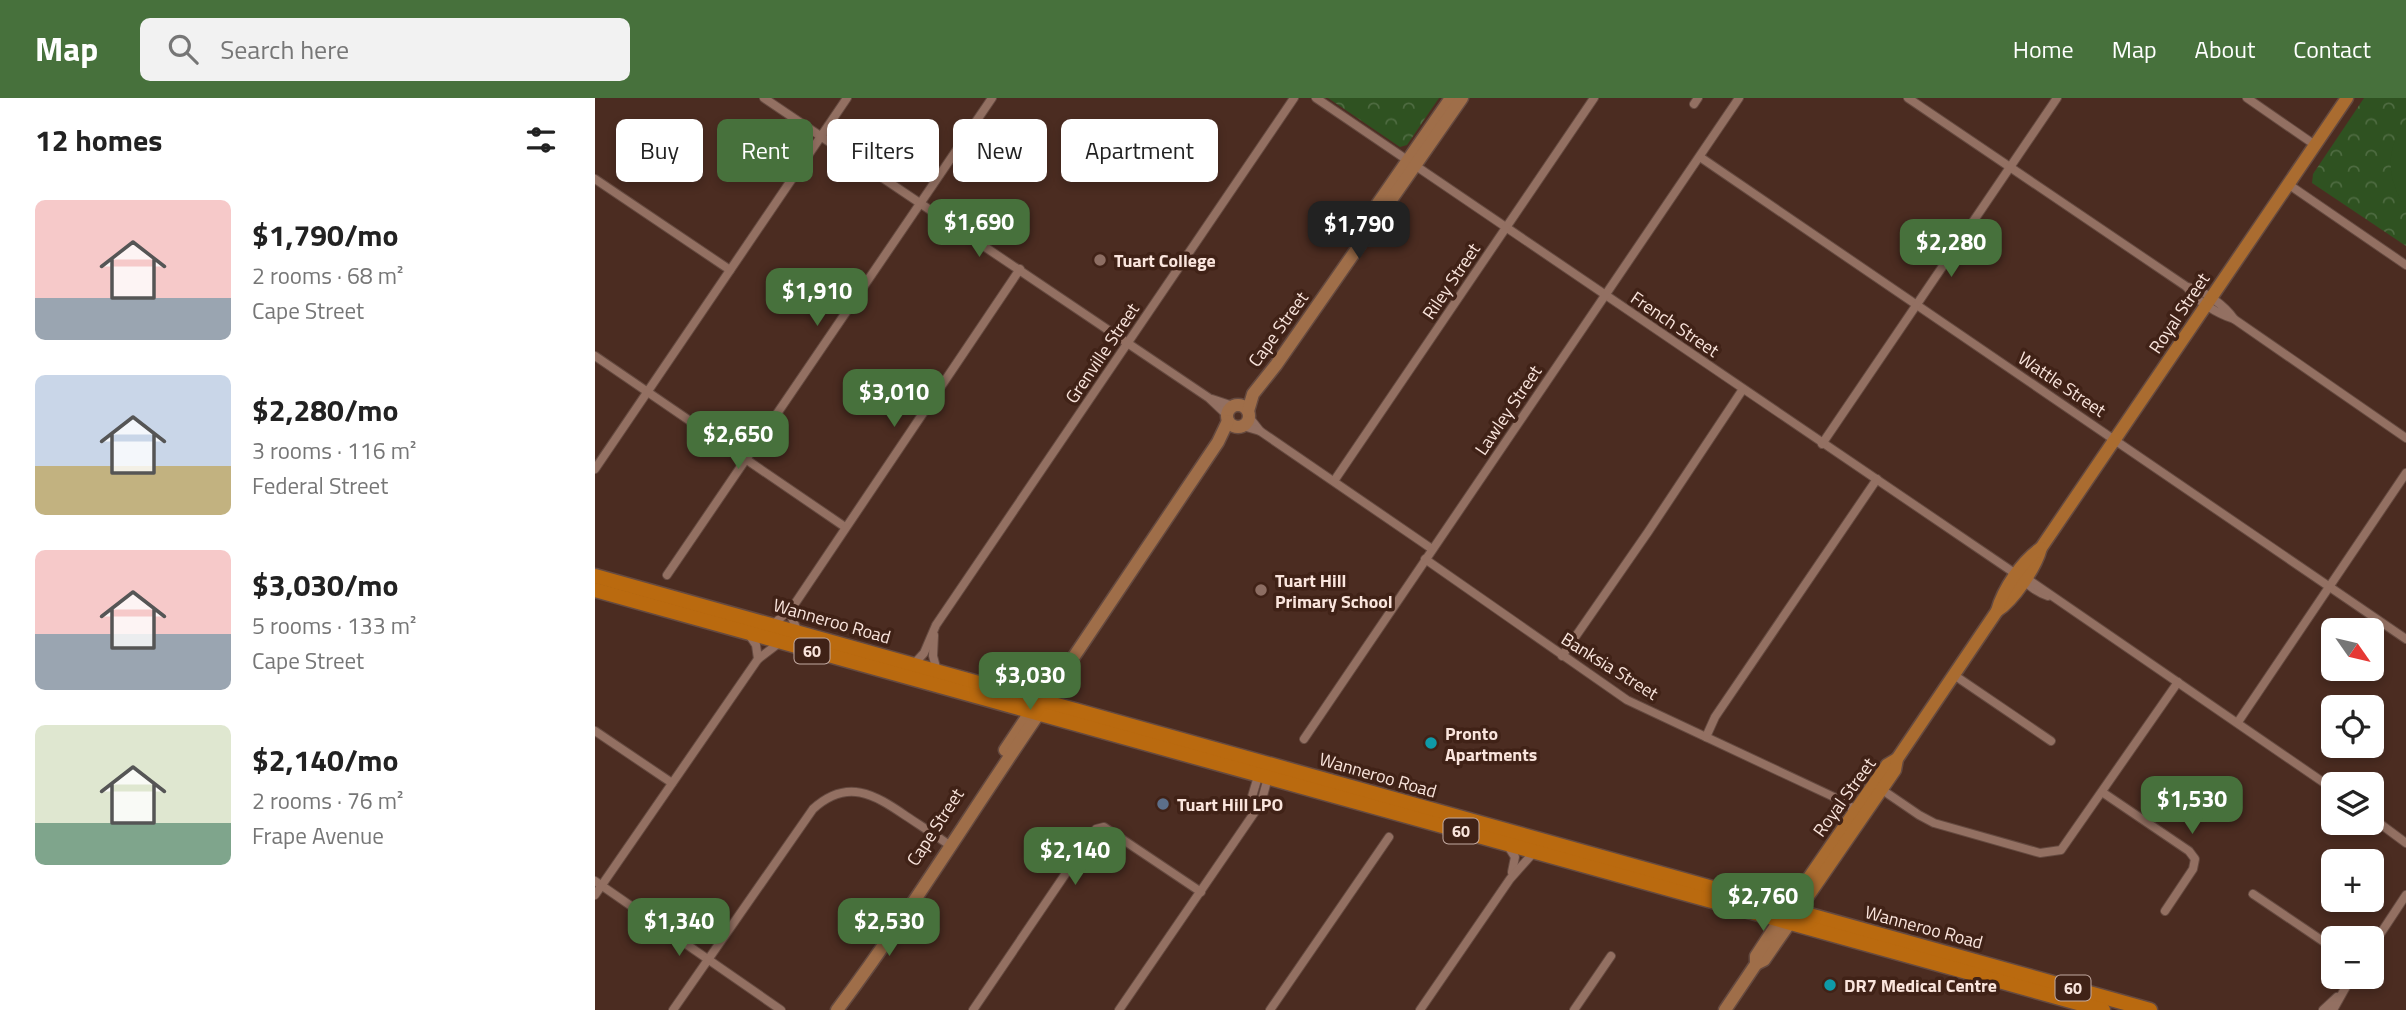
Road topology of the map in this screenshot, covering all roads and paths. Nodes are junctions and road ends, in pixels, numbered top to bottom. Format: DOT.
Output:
graph roads {
  1 [pos="764,98"];
  2 [pos="847,98"];
  3 [pos="992,98"];
  4 [pos="1294,98"];
  5 [pos="1316,98"];
  6 [pos="1451,98"];
  7 [pos="1461,98"];
  8 [pos="1594,98"];
  9 [pos="1739,98"];
  10 [pos="1908,98"];
  11 [pos="2057,98"];
  12 [pos="2247,98"];
  13 [pos="2347,98"];
  14 [pos="821,137"];
  15 [pos="2315,145"];
  16 [pos="1700,157"];
  17 [pos="1412,162"];
  18 [pos="2010,167"];
  19 [pos="595,179"];
  20 [pos="2288,184"];
  21 [pos="920,203"];
  22 [pos="1506,227"];
  23 [pos="2406,265"];
  24 [pos="1020,269"];
  25 [pos="730,270"];
  26 [pos="1605,296"];
  27 [pos="2208,301"];
  28 [pos="1916,305"];
  29 [pos="1128,344"];
  30 [pos="595,356"];
  31 [pos="1743,389"];
  32 [pos="648,391"];
  33 [pos="1238,416"];
  34 [pos="2406,438"];
  35 [pos="2115,439"];
  36 [pos="1822,444"];
  37 [pos="746,459"];
  38 [pos="595,469"];
  39 [pos="2406,473"];
  40 [pos="1877,479"];
  41 [pos="1334,481"];
  42 [pos="845,527"];
  43 [pos="1432,549"];
  44 [pos="1425,559"];
  45 [pos="667,575"];
  46 [pos="595,576"];
  47 [pos="2021,578"];
  48 [pos="2329,587"];
  49 [pos="595,590"];
  50 [pos="794,605"];
  51 [pos="773,625"];
  52 [pos="936,625"];
  53 [pos="798,632"];
  54 [pos="748,633"];
  55 [pos="2406,639"];
  56 [pos="779,643"];
  57 [pos="1562,656"];
  58 [pos="758,659"];
  59 [pos="913,664"];
  60 [pos="1067,670"];
  61 [pos="937,671"];
  62 [pos="1954,675"];
  63 [pos="2178,682"];
  64 [pos="1005,704"];
  65 [pos="1039,706"];
  66 [pos="1069,707"];
  67 [pos="1123,722"];
  68 [pos="2238,722"];
  69 [pos="595,731"];
  70 [pos="1015,735"];
  71 [pos="1170,735"];
  72 [pos="1706,737"];
  73 [pos="1304,739"];
  74 [pos="2051,741"];
  75 [pos="1158,748"];
  76 [pos="1267,762"];
  77 [pos="1239,771"];
  78 [pos="1263,777"];
  79 [pos="2321,781"];
  80 [pos="672,783"];
  81 [pos="1877,787"];
  82 [pos="2102,792"];
  83 [pos="1857,814"];
  84 [pos="2384,826"];
  85 [pos="1389,837"];
  86 [pos="2406,841"];
  87 [pos="1506,843"];
  88 [pos="949,845"];
  89 [pos="1535,851"];
  90 [pos="1510,878"];
  91 [pos="598,883"];
  92 [pos="1201,892"];
  93 [pos="2253,894"];
  94 [pos="595,895"];
  95 [pos="2406,896"];
  96 [pos="1793,910"];
  97 [pos="2165,911"];
  98 [pos="1784,923"];
  99 [pos="2384,929"];
  100 [pos="2321,940"];
  101 [pos="1611,956"];
  102 [pos="707,960"];
  103 [pos="2344,989"];
  104 [pos="2340,995"];
  105 [pos="673,1010"];
  106 [pos="781,1010"];
  107 [pos="829,1010"];
  108 [pos="837,1010"];
  109 [pos="973,1010"];
  110 [pos="1119,1010"];
  111 [pos="1270,1010"];
  112 [pos="1420,1010"];
  113 [pos="1574,1010"];
  114 [pos="1725,1010"];
  115 [pos="2103,1010"];
  116 [pos="2150,1010"];
  117 [pos="2323,1010"];
  118 [pos="2333,1010"];
  1 -- 14 [label="street"];
  2 -- 14 [label="street"];
  3 -- 21 [label="street"];
  4 -- 29 [label="street, Grenville Street"];
  5 -- 17 [label="street, French Street"];
  6 -- 17 [label="street, Cape Street"];
  7 -- 17 [label="street, Cape Street"];
  8 -- 22 [label="street, Riley Street"];
  9 -- 16 [label="street, Lawley Street"];
  10 -- 18 [label="street"];
  11 -- 18 [label="street"];
  12 -- 15 [label="street"];
  13 -- 15 [label="main road, Royal Street"];
  14 -- 21 [label="street"];
  14 -- 25 [label="street"];
  15 -- 20 [label="main road, Royal Street"];
  16 -- 26 [label="street, Lawley Street"];
  16 -- 28 [label="street, Wattle Street"];
  17 -- 22 [label="street, French Street"];
  17 -- 33 [label="street, Cape Street"];
  18 -- 27 [label="street"];
  18 -- 28 [label="street"];
  19 -- 25 [label="street"];
  20 -- 23 [label="street"];
  20 -- 27 [label="main road, Royal Street"];
  21 -- 24 [label="street"];
  21 -- 37 [label="street"];
  22 -- 26 [label="street, French Street"];
  22 -- 41 [label="street, Riley Street"];
  24 -- 29 [label="street"];
  24 -- 42 [label="street"];
  25 -- 32 [label="street"];
  26 -- 31 [label="street, French Street"];
  26 -- 43 [label="street, Lawley Street"];
  27 -- 34 [label="street"];
  27 -- 35 [label="main road, Royal Street"];
  28 -- 35 [label="street, Wattle Street"];
  28 -- 36 [label="street"];
  29 -- 33 [label="street"];
  29 -- 52 [label="street, Grenville Street"];
  30 -- 32 [label="street"];
  31 -- 36 [label="street, French Street"];
  31 -- 57 [label="street"];
  32 -- 37 [label="street"];
  32 -- 38 [label="street"];
  33 -- 41 [label="street"];
  33 -- 60 [label="street, Cape Street"];
  35 -- 47 [label="main road, Royal Street"];
  35 -- 48 [label="street, Wattle Street"];
  36 -- 40 [label="street, French Street"];
  37 -- 42 [label="street"];
  37 -- 45 [label="street"];
  39 -- 48 [label="street"];
  40 -- 47 [label="street, French Street"];
  40 -- 72 [label="street"];
  41 -- 43 [label="street"];
  42 -- 50 [label="street"];
  43 -- 44 [label="street, Lawley Street"];
  44 -- 57 [label="street, Banksia Street"];
  44 -- 73 [label="street, Lawley Street"];
  46 -- 51 [label="highway, Wanneroo Road / 60"];
  47 -- 62 [label="main road, Royal Street"];
  47 -- 63 [label="street, French Street"];
  48 -- 55 [label="street, Wattle Street"];
  48 -- 68 [label="street"];
  49 -- 54 [label="highway, Wanneroo Road / 60"];
  50 -- 51 [label="street"];
  50 -- 53 [label="street"];
  51 -- 53 [label="highway, Wanneroo Road / 60"];
  52 -- 59 [label="street, Grenville Street"];
  52 -- 61 [label="street"];
  53 -- 59 [label="highway, Wanneroo Road / 60"];
  54 -- 56 [label="highway, Wanneroo Road / 60"];
  54 -- 58 [label="street"];
  56 -- 58 [label="street"];
  56 -- 64 [label="highway, Wanneroo Road / 60"];
  57 -- 72 [label="street, Banksia Street"];
  58 -- 80 [label="street"];
  59 -- 61 [label="highway, Wanneroo Road / 60"];
  60 -- 65 [label="street, Cape Street"];
  60 -- 66 [label="street"];
  61 -- 65 [label="highway, Wanneroo Road / 60"];
  62 -- 74 [label="street"];
  62 -- 81 [label="main road, Royal Street"];
  63 -- 68 [label="street, French Street"];
  63 -- 82 [label="street"];
  64 -- 65 [label="highway, Wanneroo Road / 60"];
  64 -- 70 [label="street"];
  65 -- 66 [label="highway, Wanneroo Road / 60"];
  65 -- 70 [label="street, Cape Street"];
  65 -- 75 [label="highway, Wanneroo Road / 60"];
  65 -- 88 [label="street, Cape Street"];
  66 -- 67 [label="highway, Wanneroo Road / 60"];
  67 -- 71 [label="highway, Wanneroo Road / 60"];
  67 -- 75 [label="highway"];
  68 -- 79 [label="street, French Street"];
  69 -- 80 [label="street"];
  70 -- 88 [label="street, Cape Street"];
  71 -- 76 [label="highway, Wanneroo Road / 60"];
  71 -- 77 [label="highway"];
  72 -- 83 [label="street, Banksia Street"];
  75 -- 77 [label="highway, Wanneroo Road / 60"];
  76 -- 78 [label="street"];
  76 -- 96 [label="highway, Wanneroo Road / 60"];
  77 -- 78 [label="highway, Wanneroo Road / 60"];
  78 -- 87 [label="highway, Wanneroo Road / 60"];
  78 -- 92 [label="street"];
  80 -- 91 [label="street"];
  81 -- 82 [label="street"];
  81 -- 83 [label="main road, Royal Street"];
  82 -- 97 [label="street"];
  83 -- 96 [label="main road, Royal Street"];
  84 -- 86 [label="street"];
  85 -- 111 [label="street"];
  87 -- 89 [label="highway, Wanneroo Road / 60"];
  87 -- 90 [label="street"];
  88 -- 102 [label="street"];
  88 -- 107 [label="street, Cape Street"];
  88 -- 108 [label="street, Cape Street"];
  89 -- 90 [label="street"];
  89 -- 98 [label="highway, Wanneroo Road / 60"];
  90 -- 112 [label="street"];
  91 -- 94 [label="street"];
  91 -- 102 [label="street"];
  92 -- 109 [label="street"];
  92 -- 110 [label="street"];
  93 -- 100 [label="street"];
  95 -- 99 [label="street"];
  96 -- 98 [label="main road, Royal Street"];
  96 -- 116 [label="highway, Wanneroo Road / 60"];
  98 -- 114 [label="street, Royal Street"];
  98 -- 115 [label="highway, Wanneroo Road / 60"];
  101 -- 113 [label="street"];
  102 -- 105 [label="street"];
  102 -- 106 [label="street"];
  103 -- 104 [label="street"];
  104 -- 117 [label="street"];
  104 -- 118 [label="street"];
}
